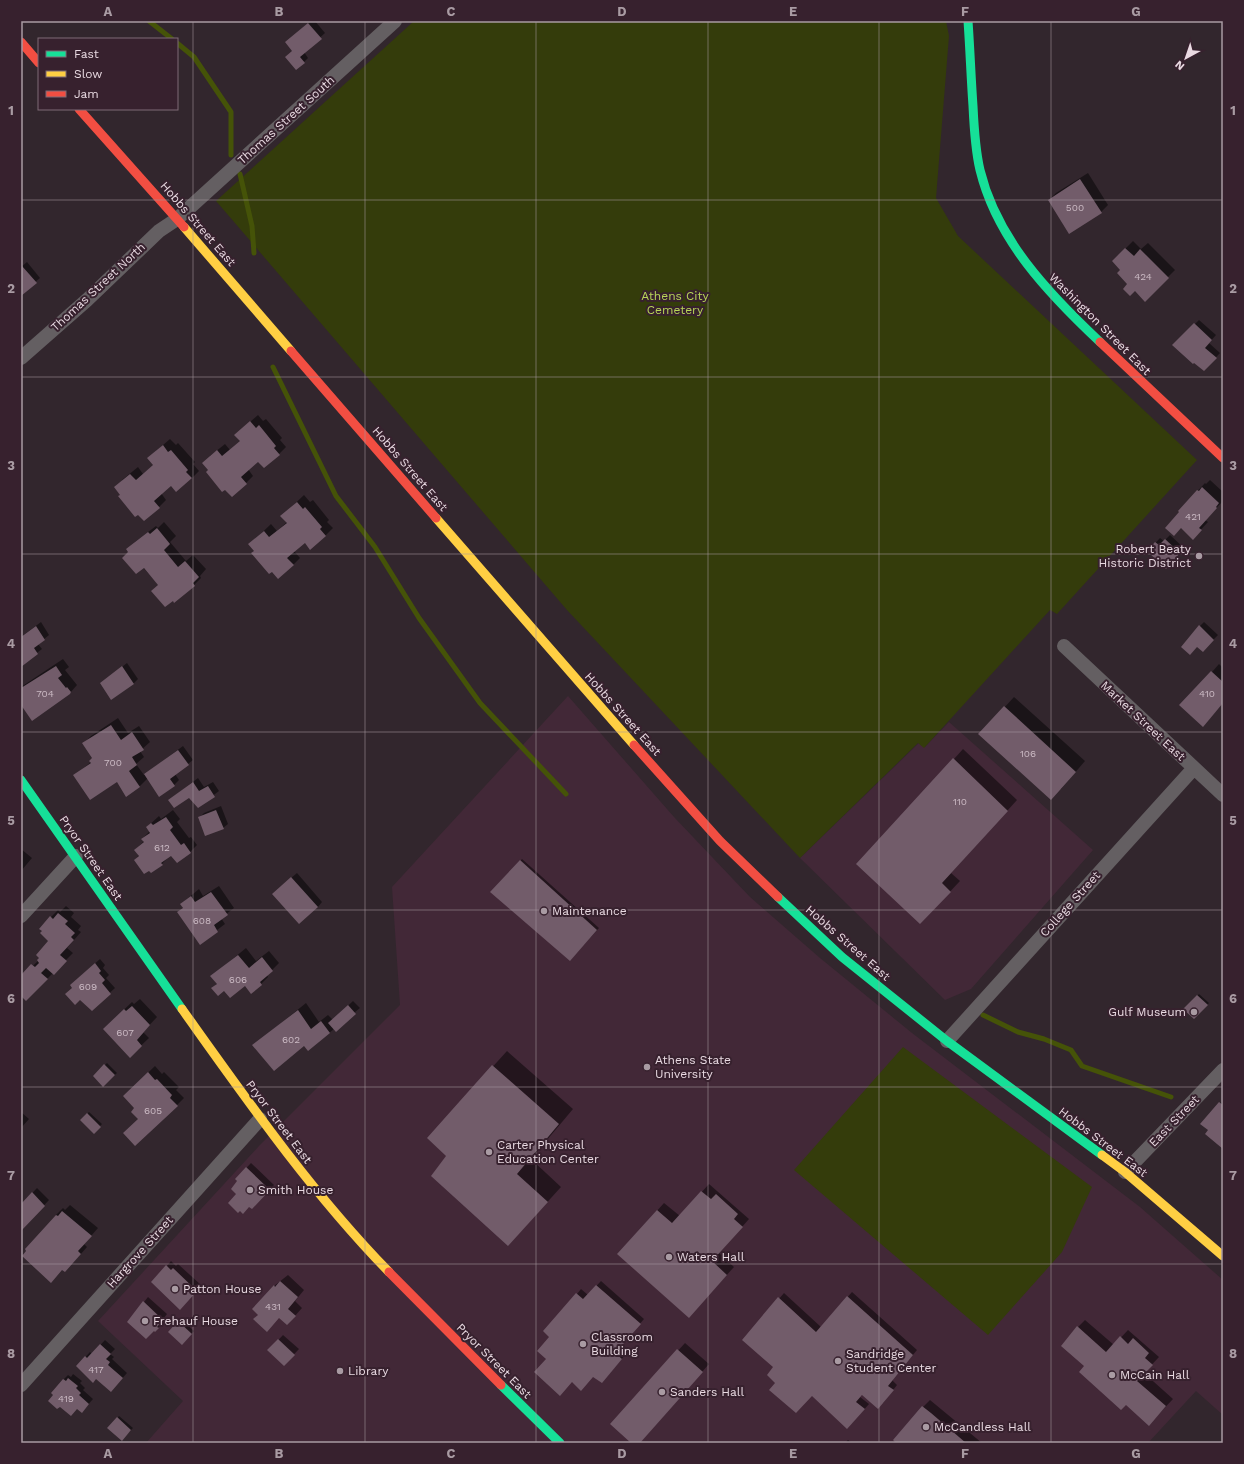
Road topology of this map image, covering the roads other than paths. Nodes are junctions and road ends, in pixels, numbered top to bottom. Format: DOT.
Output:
graph roads {
  1 [pos="395,21"];
  2 [pos="968,21"];
  3 [pos="21,42"];
  4 [pos="38,62"];
  5 [pos="80,110"];
  6 [pos="178,219"];
  7 [pos="21,358"];
  8 [pos="1223,458"];
  9 [pos="1064,646"];
  10 [pos="1194,768"];
  11 [pos="21,780"];
  12 [pos="1223,795"];
  13 [pos="76,856"];
  14 [pos="21,916"];
  15 [pos="947,1041"];
  16 [pos="1223,1070"];
  17 [pos="260,1119"];
  18 [pos="1125,1172"];
  19 [pos="1223,1256"];
  20 [pos="21,1385"];
  21 [pos="560,1443"];
  1 -- 6 [label="street, Thomas Street South"];
  2 -- 8 [label="main road, Washington Street East"];
  3 -- 4 [label="main road"];
  5 -- 6 [label="main road, Hobbs Street East"];
  6 -- 7 [label="street, Thomas Street North"];
  6 -- 15 [label="main road, Hobbs Street East"];
  9 -- 10 [label="street, Market Street East"];
  10 -- 12 [label="street, Market Street East"];
  10 -- 15 [label="street, College Street"];
  11 -- 13 [label="main road, Pryor Street East"];
  13 -- 14 [label="street"];
  13 -- 17 [label="main road, Pryor Street East"];
  15 -- 18 [label="main road, Hobbs Street East"];
  16 -- 18 [label="street, East Street"];
  17 -- 20 [label="street, Hargrove Street"];
  17 -- 21 [label="main road, Pryor Street East"];
  18 -- 19 [label="main road, Hobbs Street East"];
}
